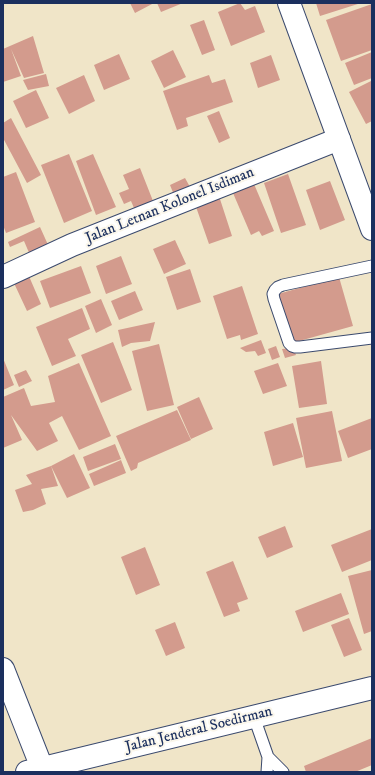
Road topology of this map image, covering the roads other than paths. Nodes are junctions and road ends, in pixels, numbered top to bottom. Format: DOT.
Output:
graph roads {
  1 [pos="289,3"];
  2 [pos="339,139"];
  3 [pos="372,229"];
  4 [pos="372,266"];
  5 [pos="3,277"];
  6 [pos="372,338"];
  7 [pos="3,669"];
  8 [pos="372,688"];
  9 [pos="254,716"];
  10 [pos="268,757"];
  11 [pos="34,770"];
  12 [pos="267,772"];
  13 [pos="283,772"];
  1 -- 2 [label="street"];
  2 -- 3 [label="street"];
  2 -- 5 [label="street, Jalan Letnan Kolonel Isdiman"];
  4 -- 6 [label="lane"];
  7 -- 11 [label="street"];
  8 -- 9 [label="street, Jalan Jenderal Soedirman"];
  9 -- 10 [label="lane"];
  9 -- 11 [label="street, Jalan Jenderal Soedirman"];
  10 -- 12 [label="lane"];
  10 -- 13 [label="lane"];
}
